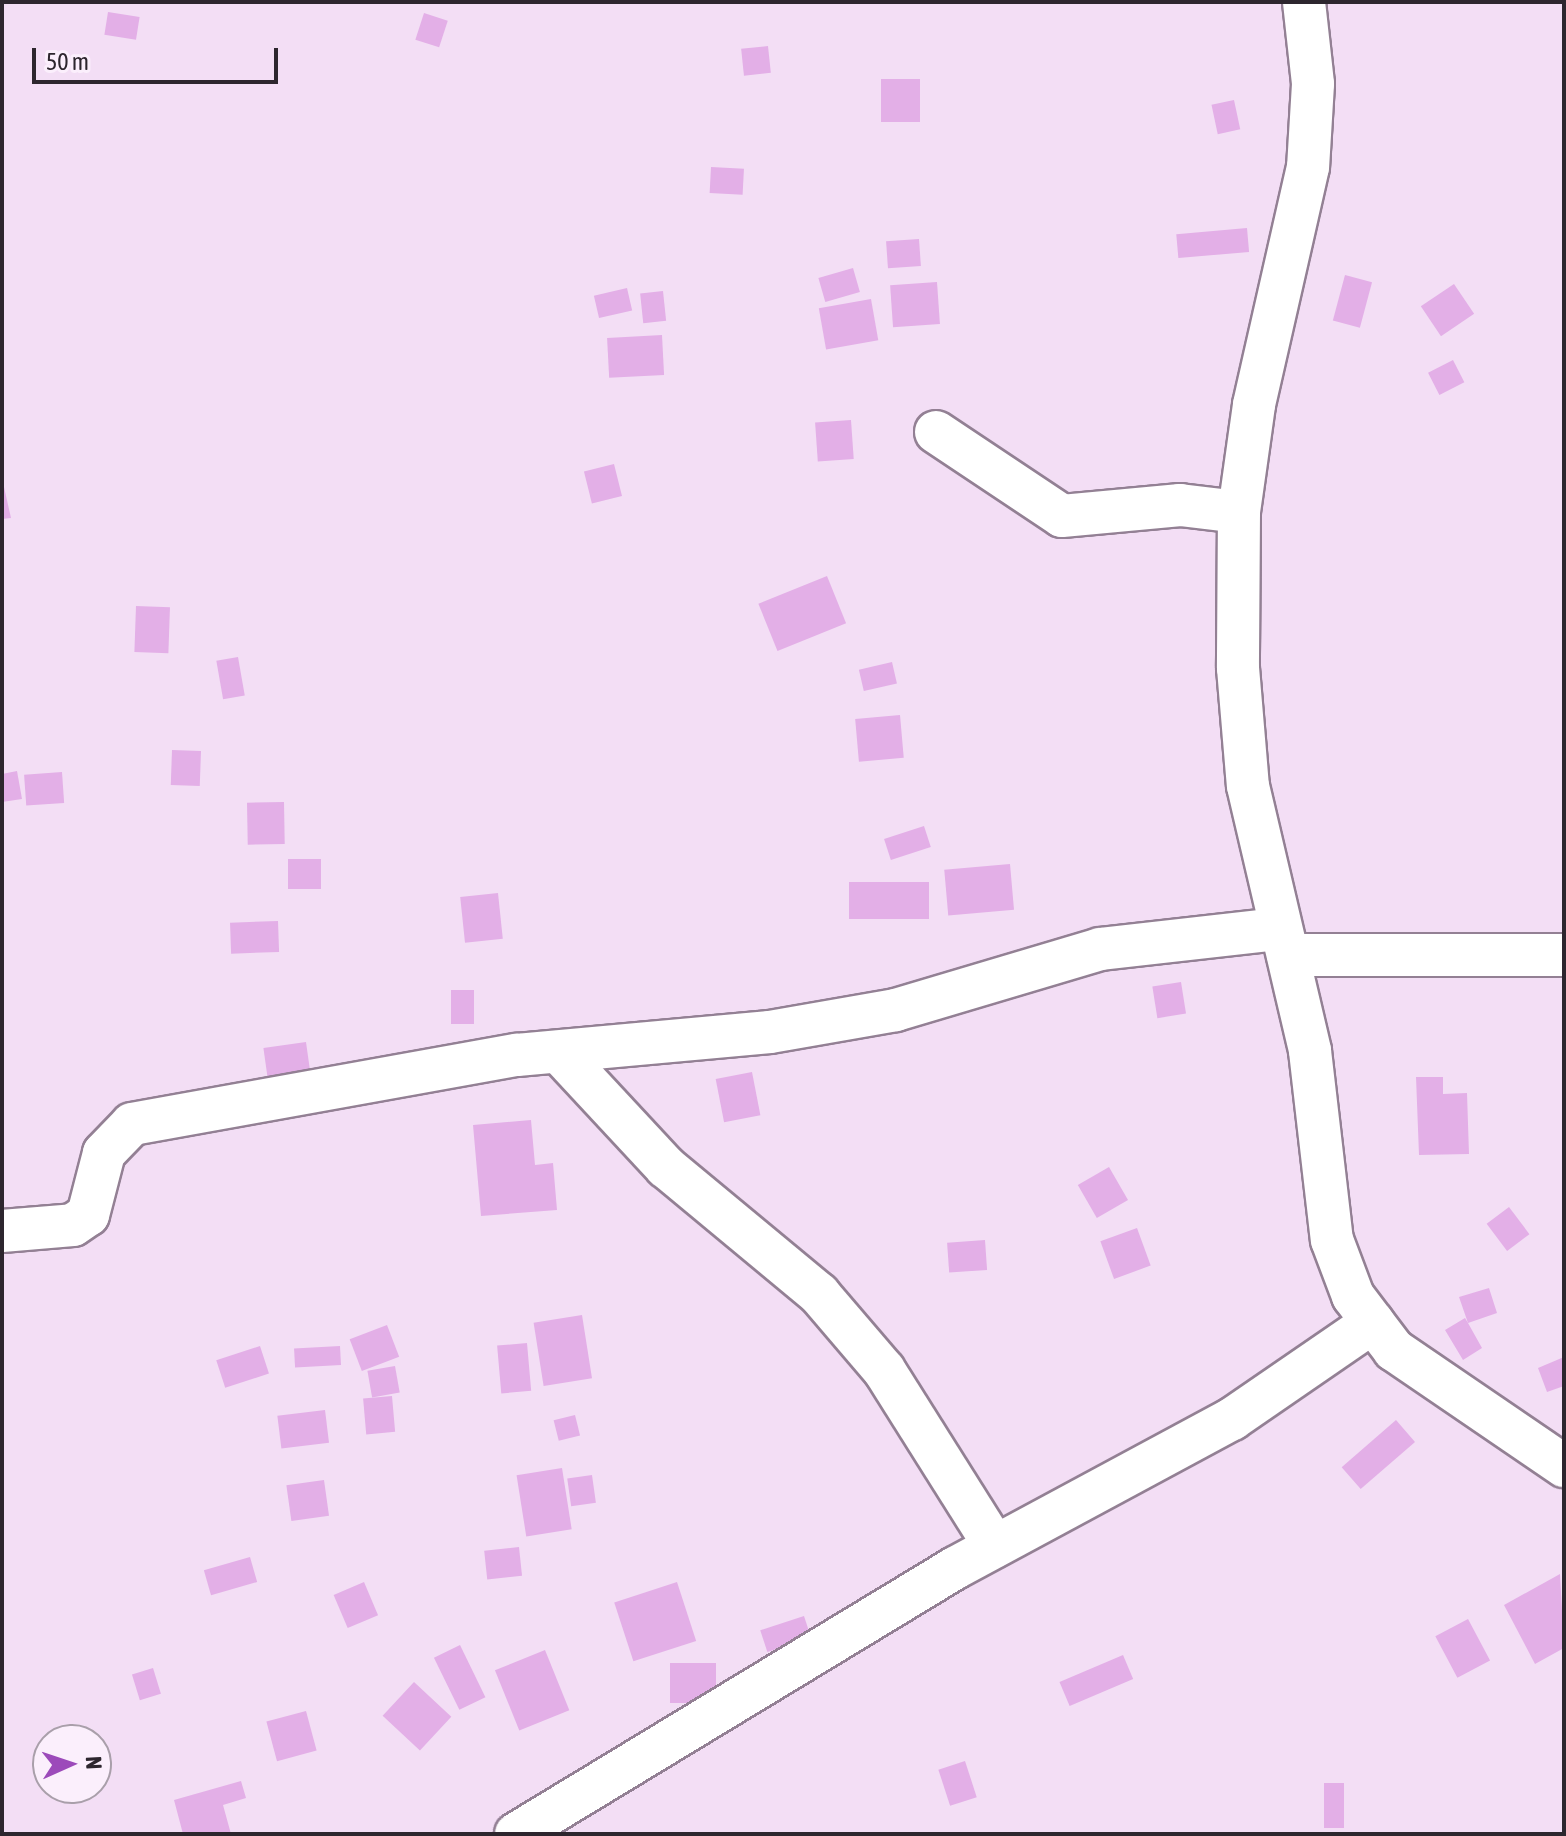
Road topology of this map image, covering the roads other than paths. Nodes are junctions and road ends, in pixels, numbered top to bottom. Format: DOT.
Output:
graph roads {
  1 [pos="1304,2"];
  2 [pos="936,432"];
  3 [pos="1239,512"];
  4 [pos="1283,942"];
  5 [pos="1564,955"];
  6 [pos="559,1052"];
  7 [pos="2,1231"];
  8 [pos="1373,1322"];
  9 [pos="1564,1466"];
  10 [pos="995,1546"];
  11 [pos="516,1834"];
  1 -- 3 [label="street"];
  2 -- 3 [label="street"];
  3 -- 4 [label="street"];
  4 -- 5 [label="street"];
  4 -- 6 [label="street"];
  4 -- 8 [label="street"];
  6 -- 7 [label="street"];
  6 -- 10 [label="street"];
  8 -- 9 [label="street"];
  8 -- 10 [label="street"];
  10 -- 11 [label="street"];
}
